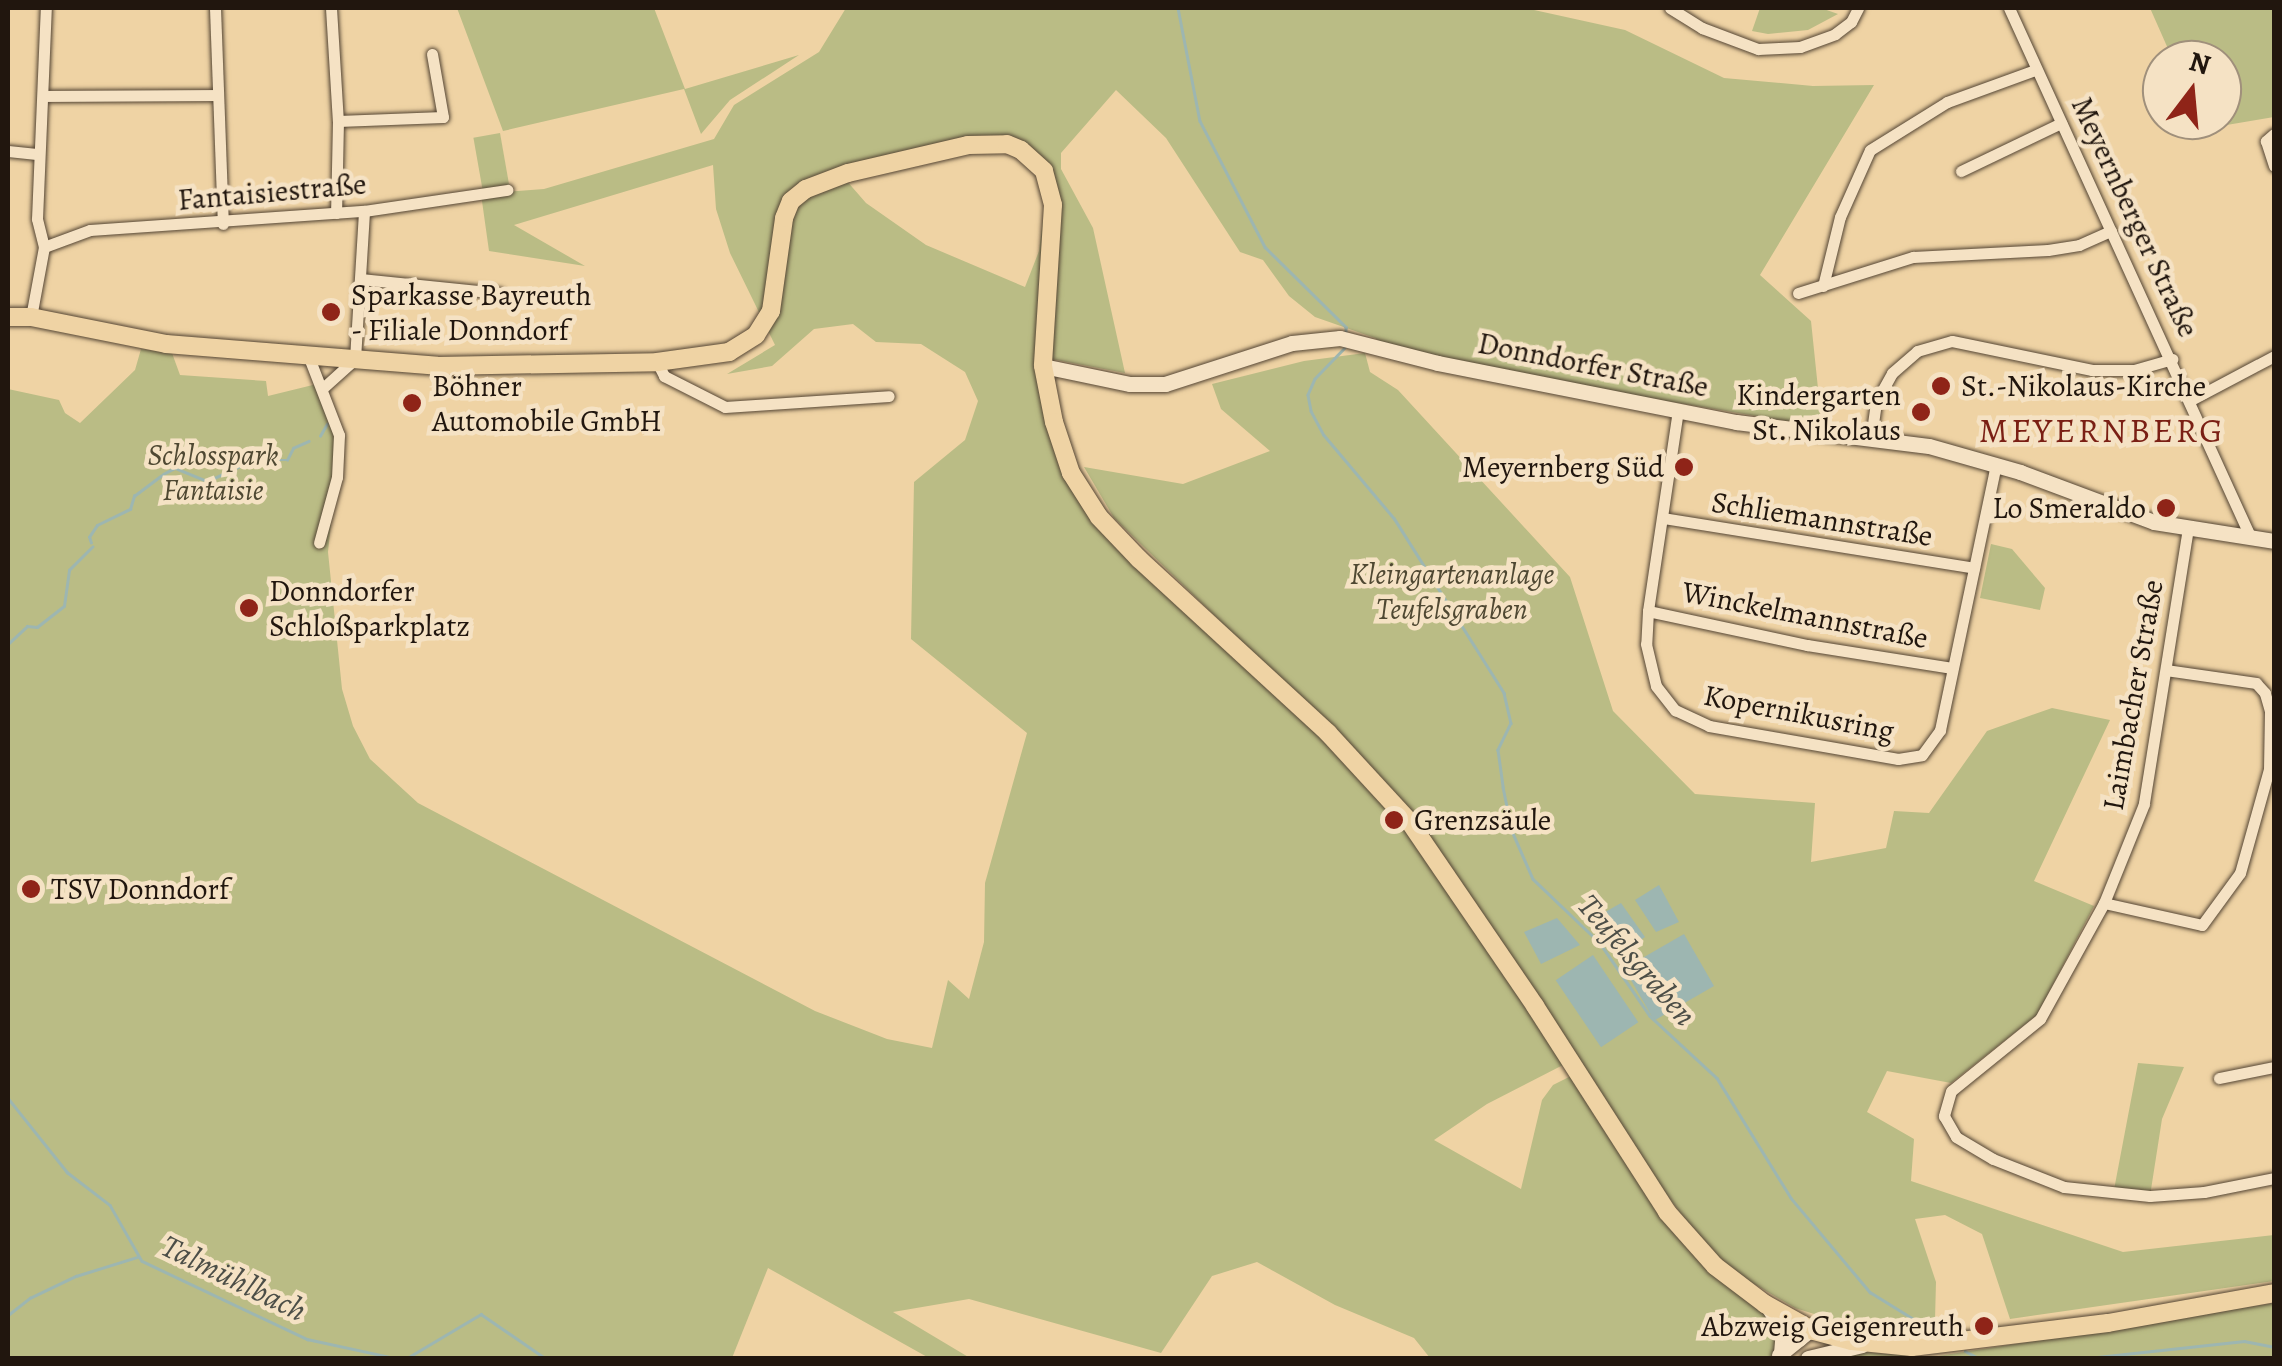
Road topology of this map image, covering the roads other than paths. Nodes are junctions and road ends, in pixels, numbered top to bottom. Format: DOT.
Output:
graph roads {
  1 [pos="46,8"];
  2 [pos="215,8"];
  3 [pos="330,8"];
  4 [pos="1670,8"];
  5 [pos="1858,8"];
  6 [pos="2009,8"];
  7 [pos="432,54"];
  8 [pos="2035,70"];
  9 [pos="217,95"];
  10 [pos="44,96"];
  11 [pos="338,121"];
  12 [pos="2061,123"];
  13 [pos="2274,134"];
  14 [pos="8,151"];
  15 [pos="39,154"];
  16 [pos="2274,166"];
  17 [pos="1961,171"];
  18 [pos="507,190"];
  19 [pos="364,211"];
  20 [pos="336,213"];
  21 [pos="223,224"];
  22 [pos="2111,231"];
  23 [pos="44,248"];
  24 [pos="361,279"];
  25 [pos="1822,286"];
  26 [pos="500,293"];
  27 [pos="1798,293"];
  28 [pos="8,317"];
  29 [pos="31,317"];
  30 [pos="308,355"];
  31 [pos="2274,356"];
  32 [pos="355,358"];
  33 [pos="2172,358"];
  34 [pos="657,362"];
  35 [pos="1043,366"];
  36 [pos="324,386"];
  37 [pos="889,396"];
  38 [pos="2191,400"];
  39 [pos="1678,410"];
  40 [pos="1871,438"];
  41 [pos="1996,464"];
  42 [pos="1663,518"];
  43 [pos="2188,528"];
  44 [pos="2250,536"];
  45 [pos="2274,542"];
  46 [pos="320,543"];
  47 [pos="1974,568"];
  48 [pos="1648,610"];
  49 [pos="1952,668"];
  50 [pos="2166,670"];
  51 [pos="2104,903"];
  52 [pos="2274,1067"];
  53 [pos="2219,1078"];
  54 [pos="2274,1178"];
  55 [pos="2274,1293"];
  56 [pos="1765,1304"];
  57 [pos="1812,1330"];
  58 [pos="1872,1344"];
  59 [pos="1778,1356"];
  60 [pos="1804,1358"];
  1 -- 10 [label="street"];
  2 -- 9 [label="street"];
  3 -- 11 [label="street"];
  4 -- 5 [label="street"];
  6 -- 8 [label="street, Meyernberger Straße"];
  7 -- 11 [label="street"];
  8 -- 12 [label="street, Meyernberger Straße"];
  8 -- 25 [label="street"];
  9 -- 10 [label="street"];
  9 -- 21 [label="street"];
  10 -- 15 [label="street"];
  11 -- 20 [label="street"];
  12 -- 17 [label="street"];
  12 -- 22 [label="street, Meyernberger Straße"];
  13 -- 16 [label="street"];
  14 -- 15 [label="street"];
  15 -- 23 [label="street"];
  18 -- 19 [label="street, Fantaisiestraße"];
  19 -- 20 [label="street, Fantaisiestraße"];
  19 -- 24 [label="street"];
  20 -- 21 [label="street, Fantaisiestraße"];
  21 -- 23 [label="street, Fantaisiestraße"];
  22 -- 25 [label="street"];
  22 -- 33 [label="street, Meyernberger Straße"];
  23 -- 29 [label="street"];
  24 -- 26 [label="street"];
  24 -- 32 [label="street"];
  25 -- 27 [label="street"];
  28 -- 29 [label="main road"];
  29 -- 30 [label="main road"];
  30 -- 32 [label="main road"];
  30 -- 36 [label="street"];
  31 -- 38 [label="street"];
  32 -- 34 [label="main road"];
  32 -- 36 [label="street"];
  33 -- 38 [label="street, Meyernberger Straße"];
  33 -- 40 [label="street"];
  34 -- 35 [label="main road"];
  34 -- 37 [label="street"];
  35 -- 39 [label="street, Donndorfer Straße"];
  35 -- 56 [label="main road"];
  36 -- 46 [label="street"];
  38 -- 44 [label="street, Meyernberger Straße"];
  39 -- 40 [label="street, Donndorfer Straße"];
  39 -- 42 [label="street, Kopernikusring"];
  40 -- 41 [label="street, Donndorfer Straße"];
  41 -- 43 [label="street, Donndorfer Straße"];
  41 -- 47 [label="street, Kopernikusring"];
  42 -- 47 [label="street, Schliemannstraße"];
  42 -- 48 [label="street, Kopernikusring"];
  43 -- 44 [label="street, Donndorfer Straße"];
  43 -- 50 [label="street, Laimbacher Straße"];
  44 -- 45 [label="street"];
  47 -- 49 [label="street, Kopernikusring"];
  48 -- 49 [label="street, Winckelmannstraße"];
  48 -- 49 [label="street, Kopernikusring"];
  50 -- 51 [label="street, Laimbacher Straße"];
  50 -- 51 [label="street"];
  51 -- 54 [label="street, Laimbacher Straße"];
  52 -- 53 [label="street"];
  55 -- 58 [label="main road"];
  56 -- 57 [label="main road"];
  56 -- 59 [label="street"];
  57 -- 58 [label="main road"];
  57 -- 59 [label="street"];
  57 -- 60 [label="street"];
  58 -- 60 [label="street"];
}
